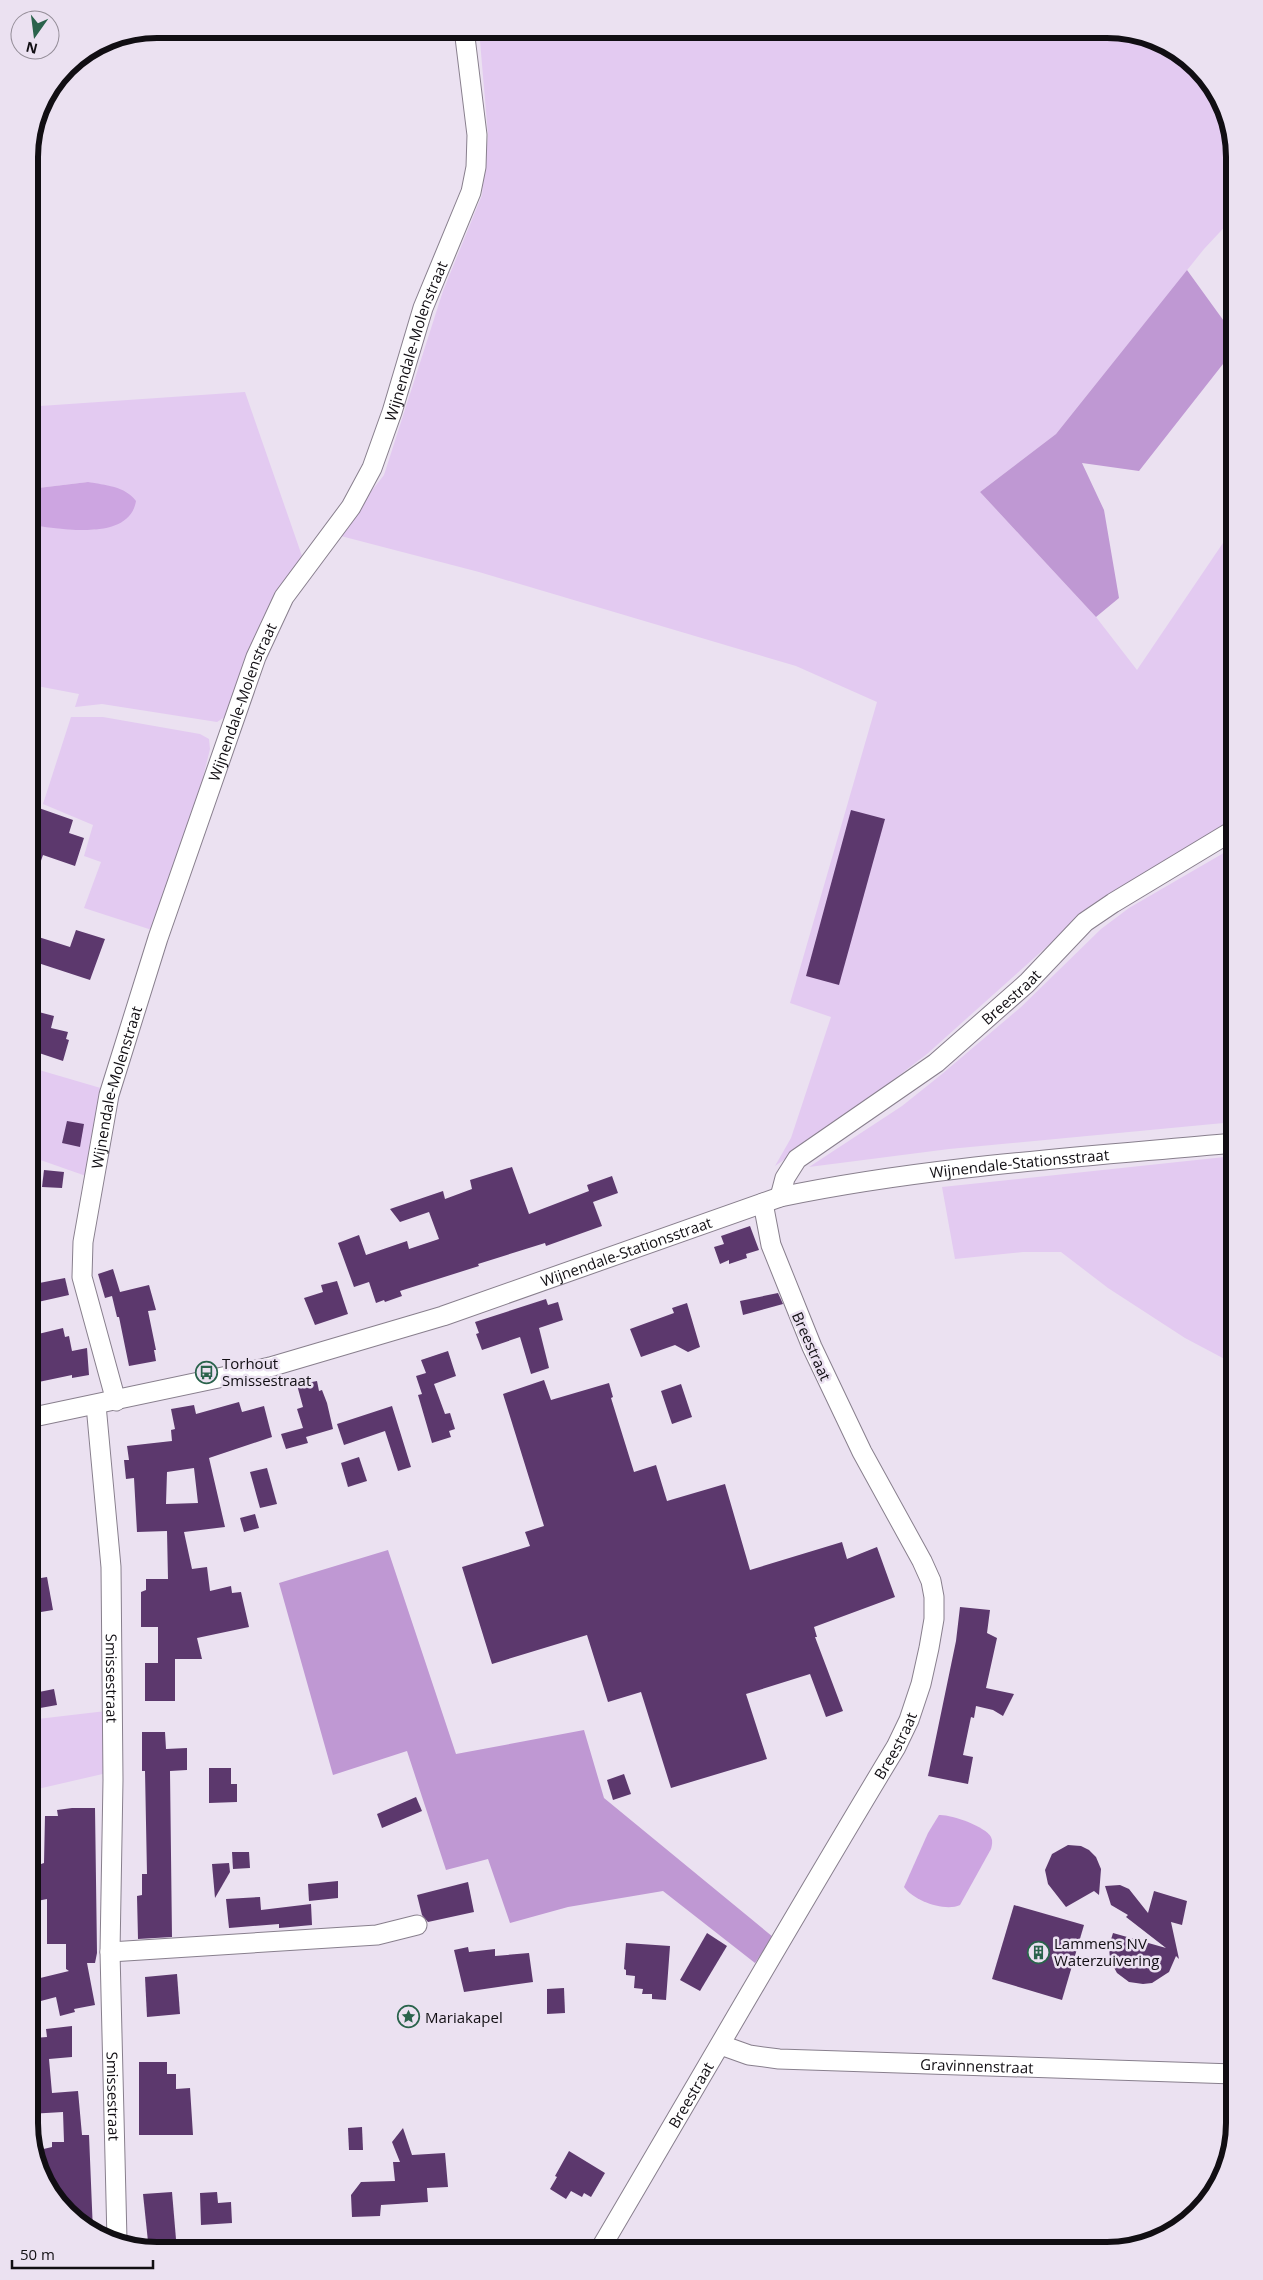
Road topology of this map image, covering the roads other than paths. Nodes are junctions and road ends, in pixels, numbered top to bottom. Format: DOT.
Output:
graph roads {
  1 [pos="465,38"];
  2 [pos="1226,835"];
  3 [pos="1226,1143"];
  4 [pos="771,1200"];
  5 [pos="116,1401"];
  6 [pos="96,1405"];
  7 [pos="38,1416"];
  8 [pos="417,1926"];
  9 [pos="110,1952"];
  10 [pos="721,2045"];
  11 [pos="1226,2074"];
  12 [pos="117,2236"];
  13 [pos="604,2242"];
  1 -- 5 [label="street, Wijnendale-Molenstraat"];
  2 -- 4 [label="street, Breestraat"];
  3 -- 4 [label="street, Wijnendale-Stationsstraat"];
  4 -- 5 [label="street, Wijnendale-Stationsstraat"];
  4 -- 10 [label="street, Breestraat"];
  5 -- 6 [label="street, Wijnendale-Stationsstraat"];
  6 -- 7 [label="street, Wijnendale-Stationsstraat"];
  6 -- 9 [label="street, Smissestraat"];
  8 -- 9 [label="street"];
  9 -- 12 [label="street, Smissestraat"];
  10 -- 11 [label="street, Gravinnenstraat"];
  10 -- 13 [label="street, Breestraat"];
}
